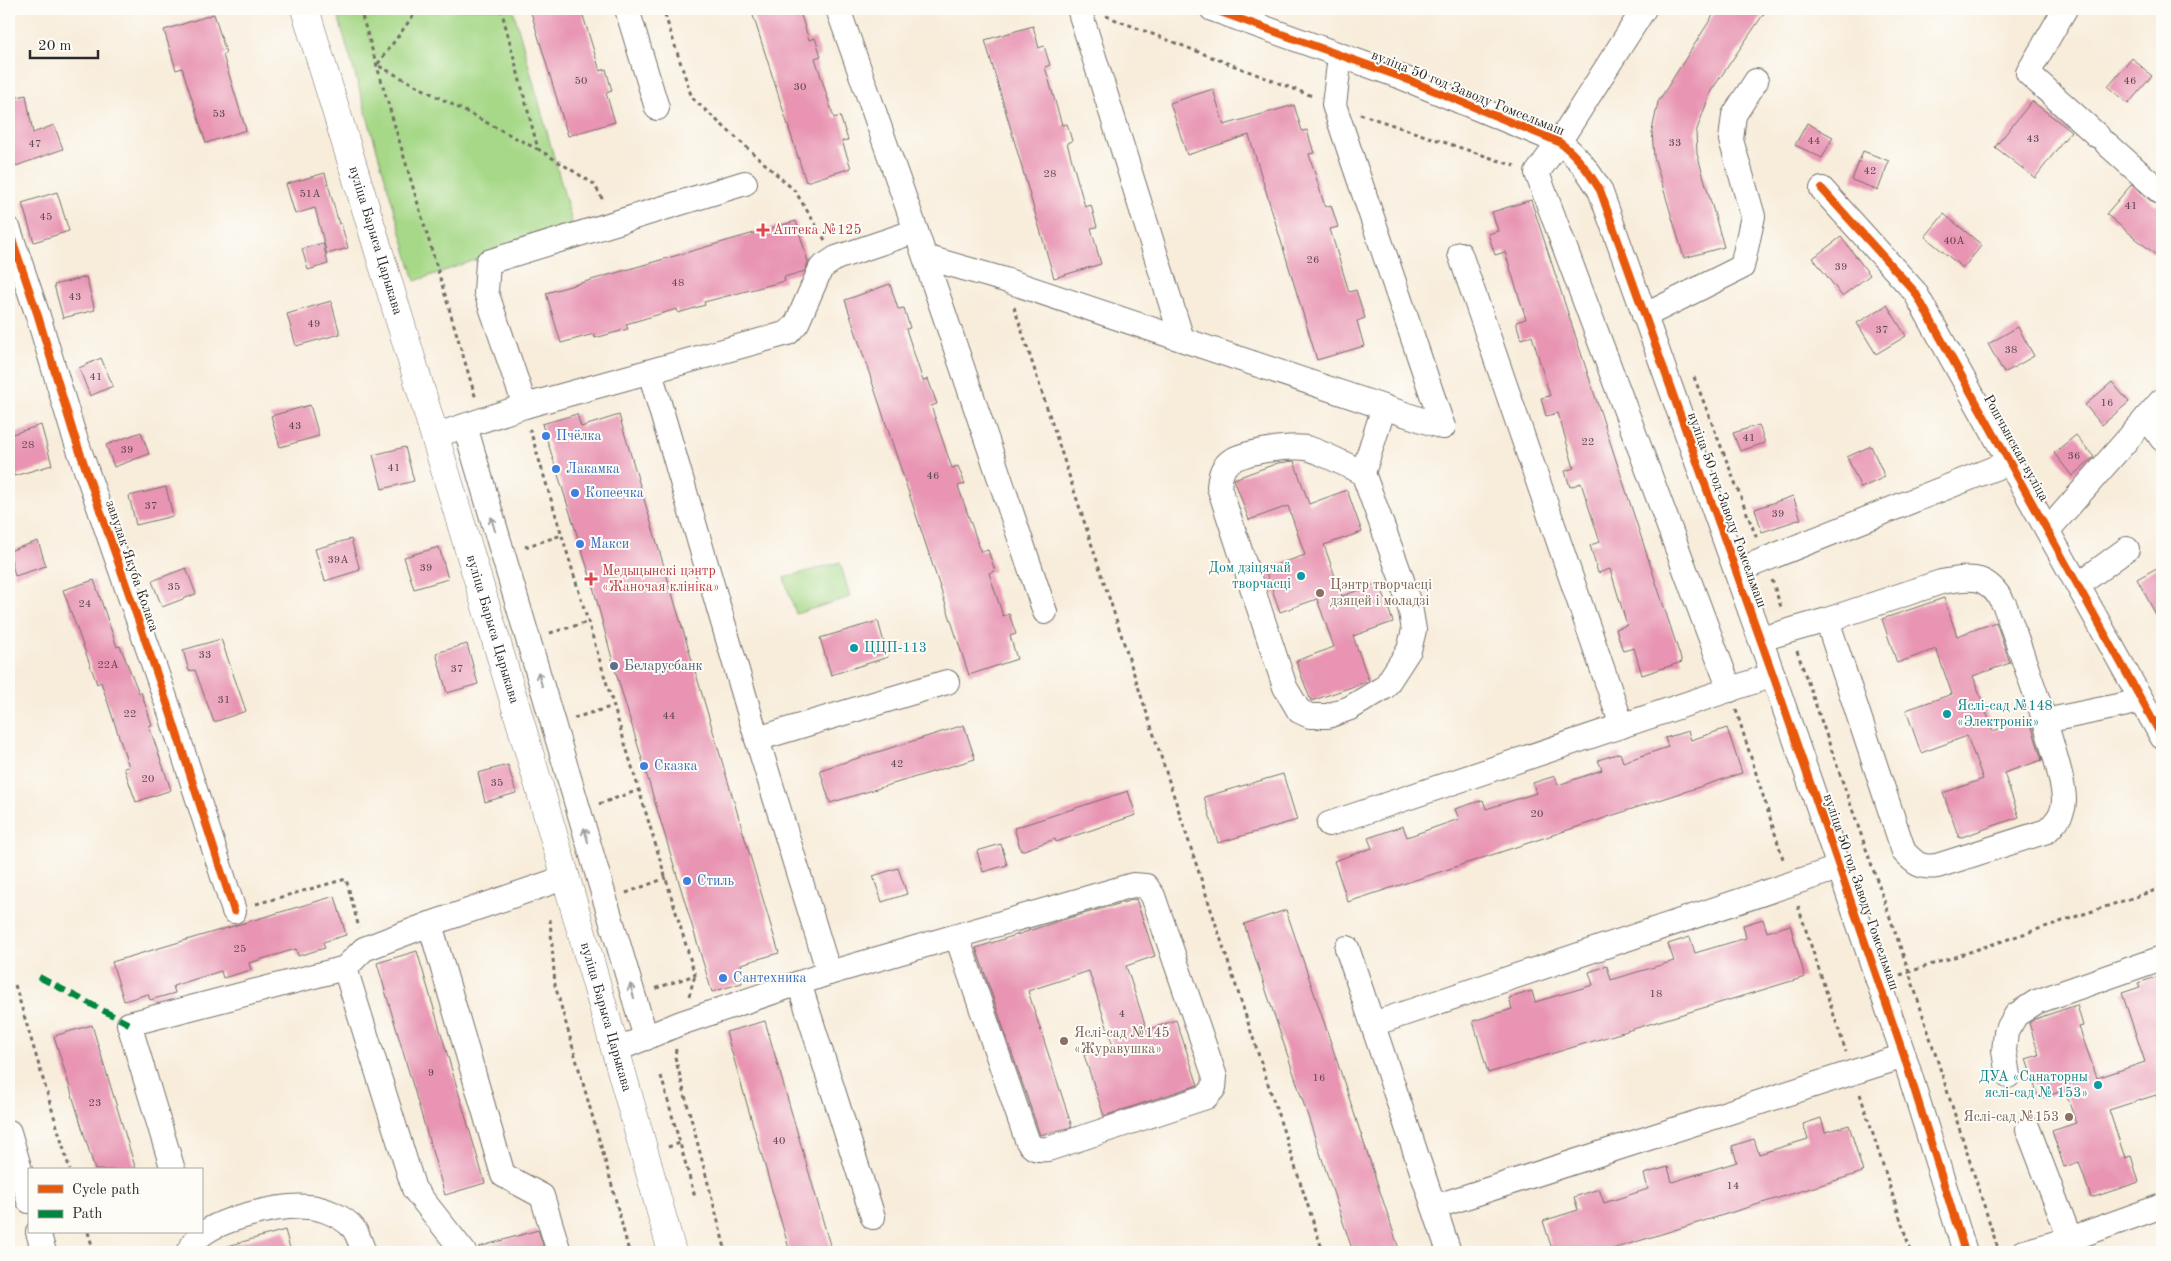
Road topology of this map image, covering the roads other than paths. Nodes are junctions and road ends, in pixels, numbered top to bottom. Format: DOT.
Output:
graph roads {
  1 [pos="304,9"];
  2 [pos="627,9"];
  3 [pos="838,9"];
  4 [pos="1079,9"];
  5 [pos="1212,9"];
  6 [pos="1644,9"];
  7 [pos="2065,9"];
  8 [pos="1340,56"];
  9 [pos="1756,81"];
  10 [pos="657,108"];
  11 [pos="1559,142"];
  12 [pos="745,183"];
  13 [pos="1822,189"];
  14 [pos="2162,193"];
  15 [pos="9,230"];
  16 [pos="916,231"];
  17 [pos="1460,254"];
  18 [pos="925,257"];
  19 [pos="1644,316"];
  20 [pos="1182,339"];
  21 [pos="650,372"];
  22 [pos="525,406"];
  23 [pos="1384,407"];
  24 [pos="2154,408"];
  25 [pos="473,423"];
  26 [pos="436,435"];
  27 [pos="2162,439"];
  28 [pos="2010,462"];
  29 [pos="1363,473"];
  30 [pos="2048,530"];
  31 [pos="2127,549"];
  32 [pos="1736,571"];
  33 [pos="2078,585"];
  34 [pos="1045,612"];
  35 [pos="1827,620"];
  36 [pos="1761,639"];
  37 [pos="1773,675"];
  38 [pos="947,682"];
  39 [pos="1730,690"];
  40 [pos="2142,701"];
  41 [pos="2045,721"];
  42 [pos="1622,726"];
  43 [pos="2162,737"];
  44 [pos="757,739"];
  45 [pos="1329,824"];
  46 [pos="1838,868"];
  47 [pos="567,877"];
  48 [pos="234,911"];
  49 [pos="430,924"];
  50 [pos="957,937"];
  51 [pos="1347,948"];
  52 [pos="2162,958"];
  53 [pos="345,968"];
  54 [pos="829,974"];
  55 [pos="799,983"];
  56 [pos="1373,1024"];
  57 [pos="646,1038"];
  58 [pos="616,1050"];
  59 [pos="1904,1056"];
  60 [pos="2008,1076"];
  61 [pos="2028,1129"];
  62 [pos="9,1132"];
  63 [pos="172,1168"];
  64 [pos="21,1196"];
  65 [pos="2162,1206"];
  66 [pos="1434,1207"];
  67 [pos="872,1217"];
  68 [pos="39,1234"];
  69 [pos="2070,1239"];
  70 [pos="44,1252"];
  71 [pos="188,1252"];
  72 [pos="364,1252"];
  73 [pos="464,1252"];
  74 [pos="559,1252"];
  75 [pos="672,1252"];
  76 [pos="1449,1252"];
  77 [pos="1965,1252"];
  78 [pos="2024,1252"];
  1 -- 26 [label="main road, вуліца Барыса Царыкава"];
  2 -- 10 [label="street"];
  3 -- 16 [label="street"];
  4 -- 20 [label="street"];
  5 -- 8 [label="street, вуліца 50 год Заводу Гомсельмаш"];
  6 -- 11 [label="street"];
  7 -- 14 [label="street"];
  8 -- 11 [label="street, вуліца 50 год Заводу Гомсельмаш"];
  8 -- 23 [label="street"];
  9 -- 19 [label="street"];
  11 -- 19 [label="street, вуліца 50 год Заводу Гомсельмаш"];
  11 -- 39 [label="street"];
  12 -- 22 [label="street"];
  13 -- 28 [label="street, Рошчынская вуліца"];
  15 -- 48 [label="street, завулак Якуба Коласа"];
  16 -- 18 [label="street"];
  16 -- 21 [label="street"];
  17 -- 42 [label="street"];
  18 -- 20 [label="street"];
  18 -- 34 [label="street"];
  19 -- 32 [label="street, вуліца 50 год Заводу Гомсельмаш"];
  20 -- 23 [label="street"];
  21 -- 22 [label="street"];
  21 -- 44 [label="street"];
  22 -- 25 [label="street"];
  23 -- 29 [label="street"];
  24 -- 27 [label="street"];
  24 -- 30 [label="street"];
  25 -- 26 [label="street"];
  57 -- 25 [label="street, one-way"];
  26 -- 47 [label="main road, вуліца Барыса Царыкава"];
  28 -- 30 [label="street, Рошчынская вуліца"];
  28 -- 32 [label="street"];
  29 -- 29 [label="street"];
  30 -- 33 [label="street, Рошчынская вуліца"];
  31 -- 33 [label="street"];
  32 -- 36 [label="street, вуліца 50 год Заводу Гомсельмаш"];
  33 -- 40 [label="street, Рошчынская вуліца"];
  35 -- 36 [label="street"];
  35 -- 41 [label="street"];
  35 -- 41 [label="street"];
  36 -- 37 [label="street, вуліца 50 год Заводу Гомсельмаш"];
  37 -- 39 [label="street"];
  37 -- 46 [label="street, вуліца 50 год Заводу Гомсельмаш"];
  38 -- 44 [label="street"];
  39 -- 42 [label="street"];
  40 -- 41 [label="street"];
  40 -- 43 [label="street, Рошчынская вуліца"];
  42 -- 45 [label="street"];
  44 -- 54 [label="street"];
  46 -- 56 [label="street"];
  46 -- 59 [label="street, вуліца 50 год Заводу Гомсельмаш"];
  47 -- 49 [label="street"];
  47 -- 58 [label="main road, вуліца Барыса Царыкава"];
  49 -- 53 [label="street"];
  49 -- 74 [label="street"];
  50 -- 50 [label="street"];
  50 -- 54 [label="street"];
  51 -- 56 [label="street"];
  52 -- 60 [label="street"];
  53 -- 63 [label="street"];
  53 -- 73 [label="street"];
  54 -- 55 [label="street"];
  55 -- 57 [label="street"];
  55 -- 67 [label="street"];
  56 -- 66 [label="street"];
  57 -- 58 [label="street"];
  58 -- 75 [label="main road, вуліца Барыса Царыкава"];
  59 -- 66 [label="street"];
  59 -- 77 [label="street, вуліца 50 год Заводу Гомсельмаш"];
  61 -- 69 [label="street"];
  62 -- 64 [label="street"];
  65 -- 69 [label="street"];
  66 -- 76 [label="street"];
  68 -- 70 [label="street"];
  69 -- 78 [label="street"];
  71 -- 72 [label="street"];
}
